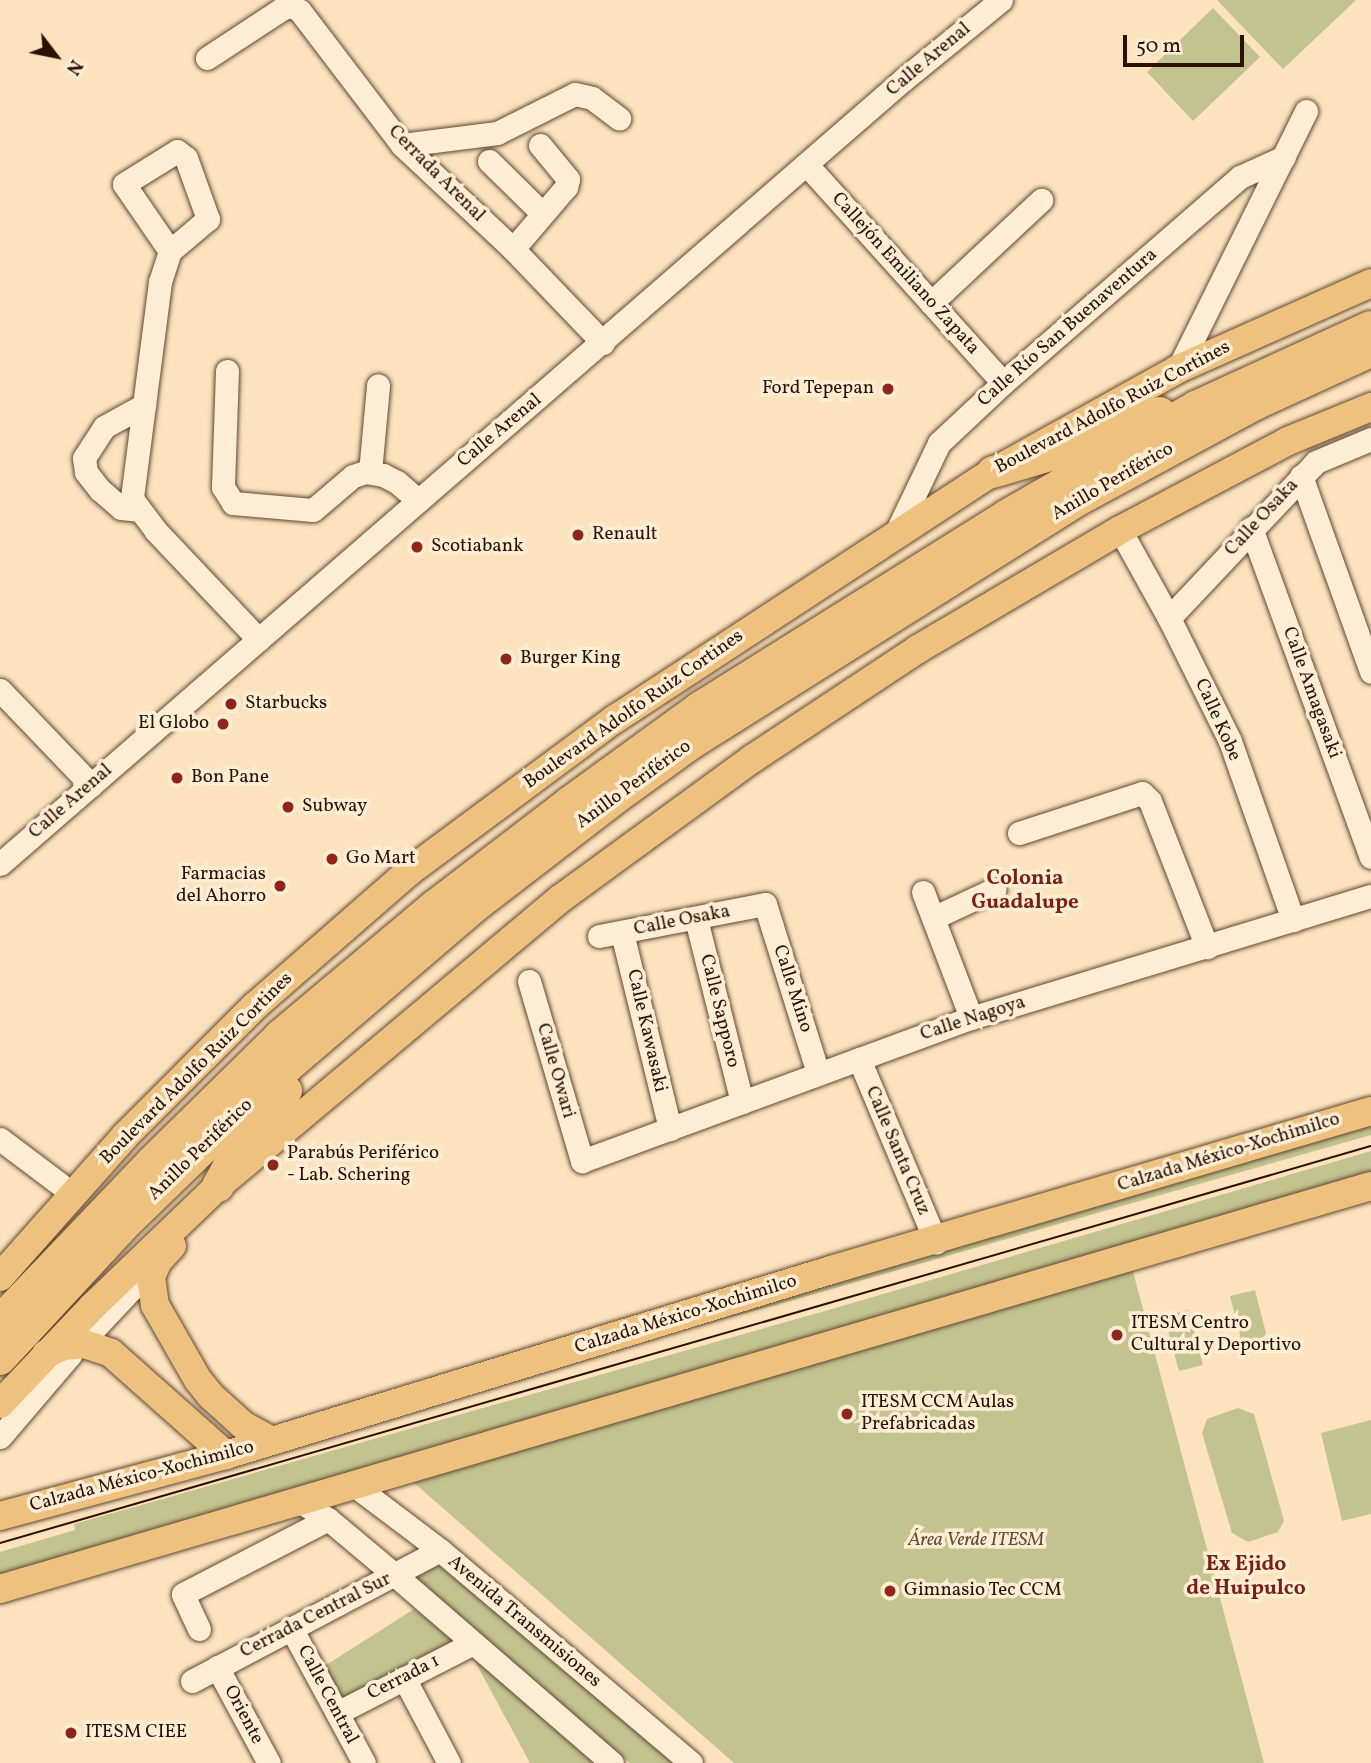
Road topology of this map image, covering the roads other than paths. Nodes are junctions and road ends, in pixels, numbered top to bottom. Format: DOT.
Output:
graph roads {
  1 [pos="1001,0"];
  2 [pos="206,58"];
  3 [pos="1306,111"];
  4 [pos="619,118"];
  5 [pos="401,145"];
  6 [pos="540,145"];
  7 [pos="1284,157"];
  8 [pos="489,161"];
  9 [pos="807,165"];
  10 [pos="1041,200"];
  11 [pos="542,213"];
  12 [pos="513,249"];
  13 [pos="170,251"];
  14 [pos="1371,283"];
  15 [pos="931,303"];
  16 [pos="1371,327"];
  17 [pos="603,343"];
  18 [pos="1371,351"];
  19 [pos="1178,369"];
  20 [pos="227,371"];
  21 [pos="1003,383"];
  22 [pos="378,385"];
  23 [pos="144,405"];
  24 [pos="1196,407"];
  25 [pos="1371,407"];
  26 [pos="1371,439"];
  27 [pos="370,472"];
  28 [pos="993,472"];
  29 [pos="1301,476"];
  30 [pos="418,500"];
  31 [pos="140,510"];
  32 [pos="1251,528"];
  33 [pos="1120,530"];
  34 [pos="894,537"];
  35 [pos="1169,618"];
  36 [pos="259,640"];
  37 [pos="1371,672"];
  38 [pos="0,691"];
  39 [pos="90,785"];
  40 [pos="1019,833"];
  41 [pos="1371,857"];
  42 [pos="0,864"];
  43 [pos="995,889"];
  44 [pos="923,892"];
  45 [pos="1371,896"];
  46 [pos="765,904"];
  47 [pos="933,918"];
  48 [pos="696,919"];
  49 [pos="1293,920"];
  50 [pos="622,933"];
  51 [pos="599,936"];
  52 [pos="1207,947"];
  53 [pos="529,981"];
  54 [pos="971,1018"];
  55 [pos="326,1032"];
  56 [pos="859,1059"];
  57 [pos="818,1073"];
  58 [pos="742,1102"];
  59 [pos="1371,1111"];
  60 [pos="670,1129"];
  61 [pos="125,1136"];
  62 [pos="0,1139"];
  63 [pos="582,1161"];
  64 [pos="61,1185"];
  65 [pos="1371,1186"];
  66 [pos="208,1196"];
  67 [pos="936,1242"];
  68 [pos="0,1248"];
  69 [pos="158,1261"];
  70 [pos="47,1266"];
  71 [pos="0,1277"];
  72 [pos="91,1320"];
  73 [pos="0,1321"];
  74 [pos="57,1355"];
  75 [pos="0,1359"];
  76 [pos="0,1404"];
  77 [pos="0,1437"];
  78 [pos="272,1441"];
  79 [pos="226,1455"];
  80 [pos="354,1485"];
  81 [pos="299,1501"];
  82 [pos="0,1516"];
  83 [pos="328,1519"];
  84 [pos="440,1550"];
  85 [pos="395,1575"];
  86 [pos="0,1589"];
  87 [pos="291,1628"];
  88 [pos="199,1629"];
  89 [pos="471,1644"];
  90 [pos="217,1667"];
  91 [pos="404,1678"];
  92 [pos="192,1681"];
  93 [pos="337,1713"];
  94 [pos="269,1763"];
  95 [pos="364,1763"];
  96 [pos="449,1763"];
  97 [pos="612,1763"];
  98 [pos="691,1763"];
  1 -- 9 [label="street, Calle Arenal"];
  2 -- 5 [label="street, Cerrada Arenal"];
  3 -- 7 [label="street"];
  4 -- 5 [label="street"];
  5 -- 12 [label="street, Cerrada Arenal"];
  6 -- 11 [label="street"];
  7 -- 19 [label="street"];
  7 -- 21 [label="street, Calle Río San Buenaventura"];
  8 -- 11 [label="street"];
  9 -- 15 [label="street, Callejón Emiliano Zapata"];
  9 -- 17 [label="street, Calle Arenal"];
  10 -- 15 [label="street"];
  11 -- 12 [label="street"];
  12 -- 17 [label="street, Cerrada Arenal"];
  13 -- 23 [label="street"];
  14 -- 19 [label="main road, Boulevard Adolfo Ruiz Cortines"];
  15 -- 21 [label="street, Callejón Emiliano Zapata"];
  16 -- 24 [label="highway, Anillo Periférico"];
  17 -- 30 [label="street, Calle Arenal"];
  18 -- 55 [label="highway, Anillo Periférico"];
  19 -- 28 [label="main road, Boulevard Adolfo Ruiz Cortines"];
  20 -- 27 [label="street"];
  21 -- 34 [label="street, Calle Río San Buenaventura"];
  22 -- 27 [label="street"];
  23 -- 31 [label="street"];
  23 -- 31 [label="street"];
  24 -- 28 [label="highway"];
  24 -- 70 [label="highway, Anillo Periférico"];
  25 -- 33 [label="main road"];
  26 -- 29 [label="street, Calle Osaka"];
  27 -- 30 [label="street"];
  28 -- 34 [label="main road, Boulevard Adolfo Ruiz Cortines"];
  29 -- 32 [label="street, Calle Osaka"];
  29 -- 37 [label="street"];
  30 -- 36 [label="street, Calle Arenal"];
  31 -- 36 [label="street"];
  32 -- 35 [label="street, Calle Osaka"];
  32 -- 41 [label="street, Calle Amagasaki"];
  33 -- 35 [label="street, Calle Kobe"];
  33 -- 66 [label="main road"];
  34 -- 61 [label="main road, Boulevard Adolfo Ruiz Cortines"];
  35 -- 49 [label="street, Calle Kobe"];
  36 -- 39 [label="street, Calle Arenal"];
  38 -- 39 [label="street"];
  39 -- 42 [label="street, Calle Arenal"];
  40 -- 52 [label="street"];
  43 -- 47 [label="street"];
  44 -- 47 [label="street"];
  45 -- 49 [label="street, Calle Nagoya"];
  46 -- 48 [label="street, Calle Osaka"];
  46 -- 57 [label="street, Calle Mino"];
  47 -- 54 [label="street"];
  48 -- 50 [label="street, Calle Osaka"];
  48 -- 58 [label="street, Calle Sapporo"];
  49 -- 52 [label="street, Calle Nagoya"];
  50 -- 51 [label="street, Calle Osaka"];
  50 -- 60 [label="street, Calle Kawasaki"];
  52 -- 54 [label="street, Calle Nagoya"];
  53 -- 63 [label="street, Calle Owari"];
  54 -- 56 [label="street, Calle Nagoya"];
  55 -- 66 [label="highway"];
  55 -- 70 [label="highway, Anillo Periférico"];
  56 -- 57 [label="street, Calle Nagoya"];
  56 -- 67 [label="street, Calle Santa Cruz"];
  57 -- 58 [label="street, Calle Nagoya"];
  58 -- 60 [label="street, Calle Nagoya"];
  59 -- 67 [label="main road, Calzada México-Xochimilco"];
  60 -- 63 [label="street, Calle Nagoya"];
  61 -- 64 [label="main road"];
  61 -- 70 [label="main road, Boulevard Adolfo Ruiz Cortines"];
  62 -- 64 [label="street"];
  64 -- 68 [label="main road"];
  65 -- 80 [label="main road"];
  66 -- 69 [label="main road"];
  66 -- 72 [label="main road"];
  67 -- 78 [label="main road, Calzada México-Xochimilco"];
  69 -- 72 [label="street"];
  69 -- 78 [label="main road"];
  70 -- 71 [label="main road, Boulevard Adolfo Ruiz Cortines"];
  70 -- 73 [label="highway, Anillo Periférico"];
  70 -- 75 [label="highway, Anillo Periférico"];
  72 -- 74 [label="main road"];
  74 -- 76 [label="main road"];
  74 -- 77 [label="street"];
  74 -- 79 [label="main road"];
  78 -- 79 [label="main road, Calzada México-Xochimilco"];
  79 -- 82 [label="main road, Calzada México-Xochimilco"];
  80 -- 81 [label="main road"];
  80 -- 84 [label="street, Avenida Transmisiones"];
  81 -- 83 [label="street"];
  81 -- 86 [label="main road"];
  83 -- 85 [label="street"];
  83 -- 88 [label="street"];
  84 -- 85 [label="street, Cerrada Central Sur"];
  84 -- 98 [label="street, Avenida Transmisiones"];
  85 -- 87 [label="street, Cerrada Central Sur"];
  85 -- 89 [label="street"];
  87 -- 90 [label="street, Cerrada Central Sur"];
  87 -- 93 [label="street, Calle Central"];
  89 -- 91 [label="street, Cerrada 1"];
  89 -- 97 [label="street"];
  90 -- 92 [label="street, Cerrada Central Sur"];
  90 -- 94 [label="street, Oriente"];
  91 -- 93 [label="street, Cerrada 1"];
  91 -- 96 [label="street"];
  93 -- 95 [label="street, Calle Central"];
}
